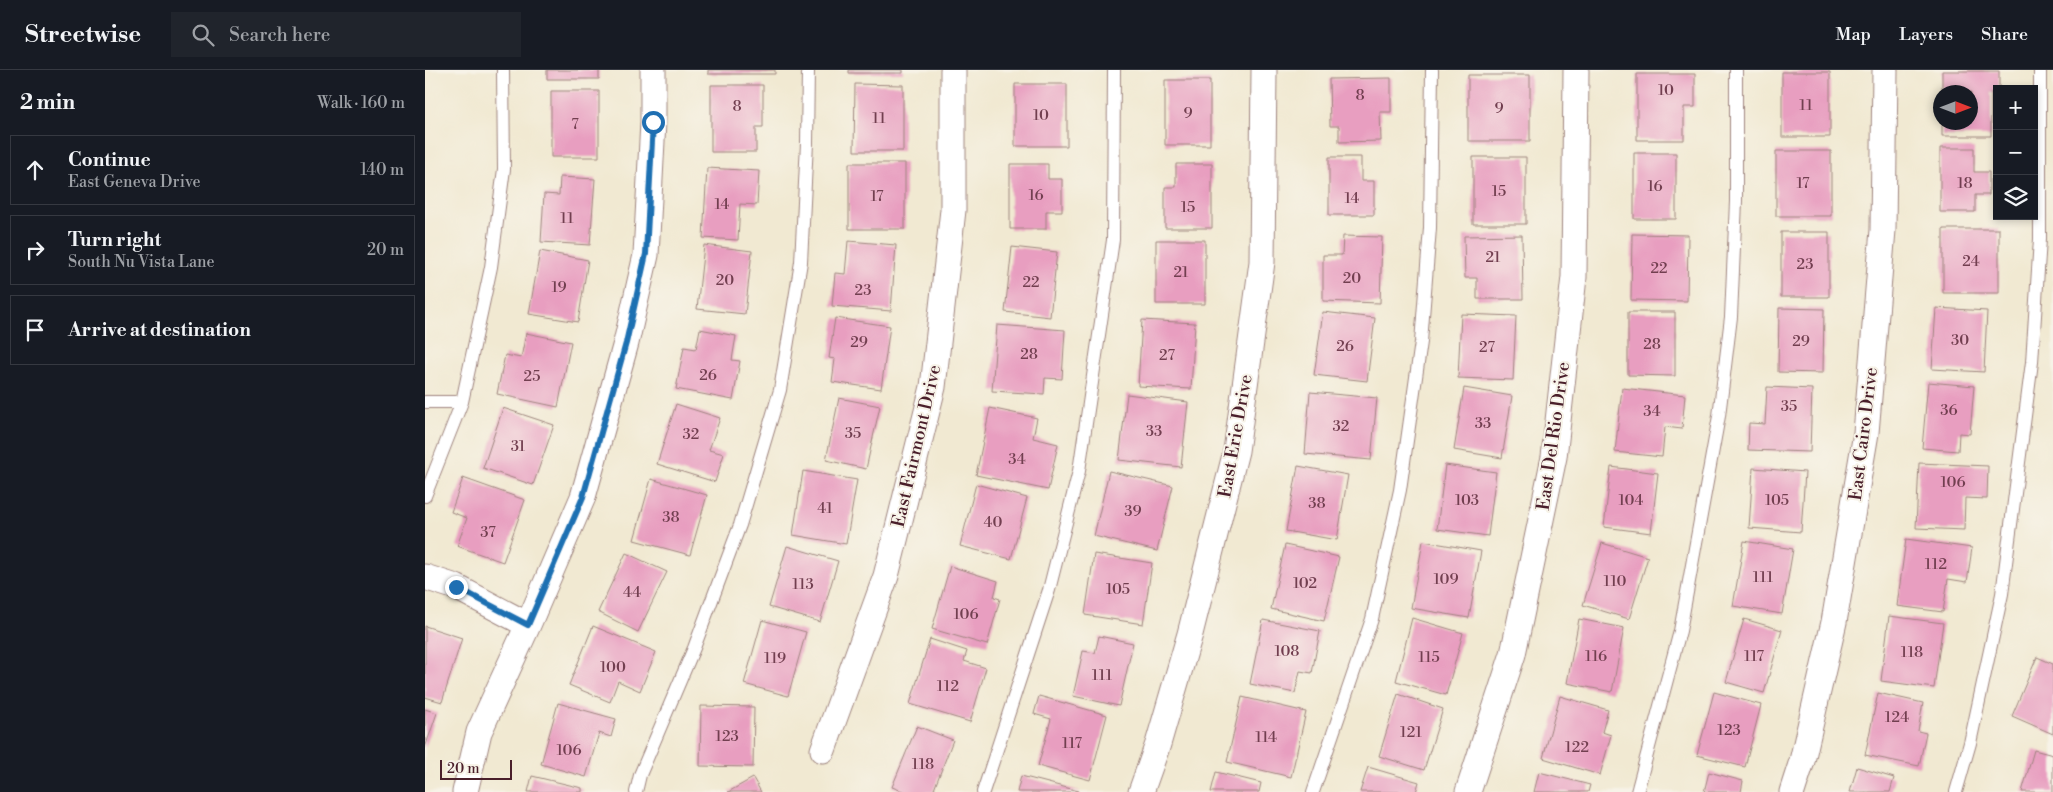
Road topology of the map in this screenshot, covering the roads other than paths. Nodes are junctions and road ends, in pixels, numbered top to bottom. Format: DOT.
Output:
graph roads {
  1 [pos="503,70"];
  2 [pos="653,70"];
  3 [pos="808,70"];
  4 [pos="953,70"];
  5 [pos="1115,70"];
  6 [pos="1264,70"];
  7 [pos="1432,70"];
  8 [pos="1576,70"];
  9 [pos="1736,70"];
  10 [pos="1885,70"];
  11 [pos="2040,70"];
  12 [pos="425,402"];
  13 [pos="462,402"];
  14 [pos="425,496"];
  15 [pos="425,577"];
  16 [pos="528,625"];
  17 [pos="823,750"];
  18 [pos="465,792"];
  19 [pos="636,792"];
  20 [pos="983,792"];
  21 [pos="1141,792"];
  22 [pos="1313,792"];
  23 [pos="1468,792"];
  24 [pos="1637,792"];
  25 [pos="1792,792"];
  26 [pos="1956,792"];
  1 -- 13 [label="lane"];
  2 -- 16 [label="street"];
  3 -- 19 [label="lane"];
  4 -- 17 [label="street, East Fairmont Drive"];
  5 -- 20 [label="lane"];
  6 -- 21 [label="street, East Erie Drive"];
  7 -- 22 [label="lane"];
  8 -- 23 [label="street, East Del Rio Drive"];
  9 -- 24 [label="lane"];
  10 -- 25 [label="street, East Cairo Drive"];
  11 -- 26 [label="lane"];
  12 -- 13 [label="lane"];
  13 -- 14 [label="lane"];
  15 -- 16 [label="street"];
  16 -- 18 [label="street"];
}
